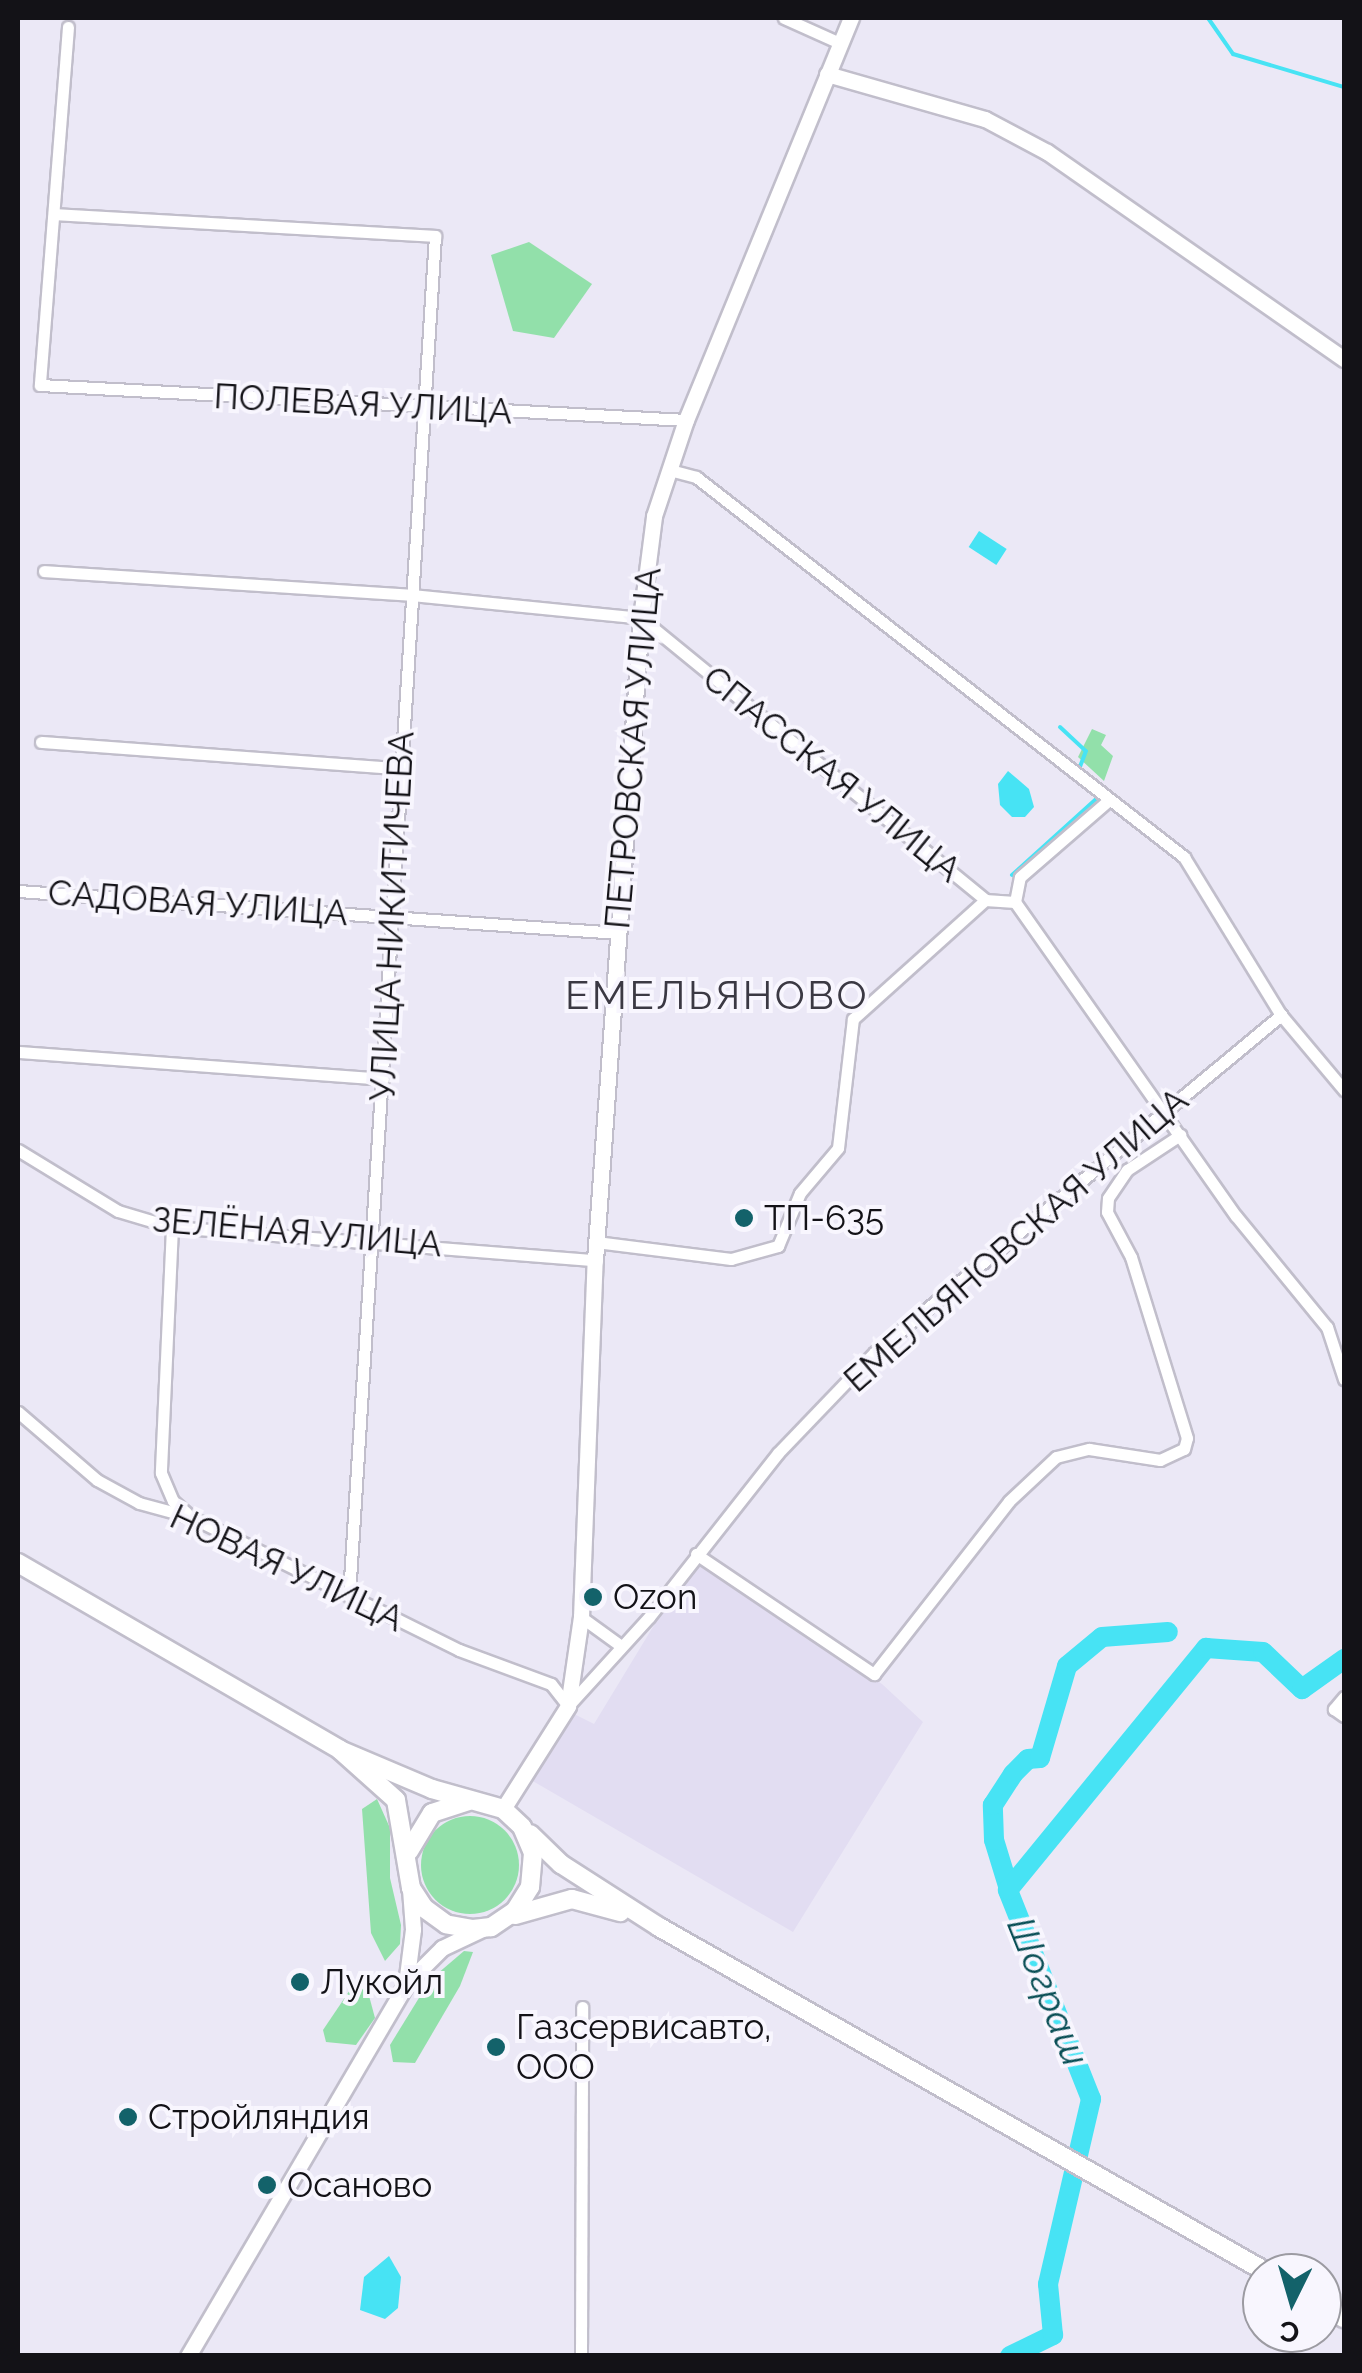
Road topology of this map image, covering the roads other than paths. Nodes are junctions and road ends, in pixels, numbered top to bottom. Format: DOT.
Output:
graph roads {
  1 [pos="784,18"];
  2 [pos="851,18"];
  3 [pos="68,27"];
  4 [pos="840,43"];
  5 [pos="828,74"];
  6 [pos="54,214"];
  7 [pos="1344,359"];
  8 [pos="423,408"];
  9 [pos="686,420"];
  10 [pos="670,470"];
  11 [pos="44,571"];
  12 [pos="412,594"];
  13 [pos="641,618"];
  14 [pos="40,742"];
  15 [pos="399,768"];
  16 [pos="1109,800"];
  17 [pos="18,891"];
  18 [pos="985,900"];
  19 [pos="1015,902"];
  20 [pos="391,915"];
  21 [pos="618,933"];
  22 [pos="1281,1015"];
  23 [pos="18,1052"];
  24 [pos="383,1079"];
  25 [pos="1344,1090"];
  26 [pos="1164,1112"];
  27 [pos="1180,1135"];
  28 [pos="18,1150"];
  29 [pos="172,1227"];
  30 [pos="375,1239"];
  31 [pos="596,1242"];
  32 [pos="595,1260"];
  33 [pos="1344,1379"];
  34 [pos="18,1412"];
  35 [pos="191,1517"];
  36 [pos="696,1554"];
  37 [pos="18,1562"];
  38 [pos="349,1596"];
  39 [pos="580,1616"];
  40 [pos="621,1646"];
  41 [pos="1344,1697"];
  42 [pos="568,1706"];
  43 [pos="1339,1713"];
  44 [pos="340,1750"];
  45 [pos="502,1810"];
  46 [pos="408,1856"];
  47 [pos="408,1877"];
  48 [pos="506,1920"];
  49 [pos="659,1928"];
  50 [pos="483,1929"];
  51 [pos="406,1984"];
  52 [pos="582,2008"];
  53 [pos="1242,2258"];
  54 [pos="188,2356"];
  55 [pos="580,2356"];
  1 -- 4 [label="street"];
  2 -- 4 [label="street, ПЕТРОВСКАЯ УЛИЦА"];
  3 -- 6 [label="street"];
  4 -- 5 [label="street, ПЕТРОВСКАЯ УЛИЦА"];
  5 -- 7 [label="street"];
  5 -- 9 [label="street, ПЕТРОВСКАЯ УЛИЦА"];
  6 -- 8 [label="street, УЛИЦА НИКИТИЧЕВА"];
  6 -- 8 [label="street, ПОЛЕВАЯ УЛИЦА"];
  8 -- 9 [label="street, ПОЛЕВАЯ УЛИЦА"];
  8 -- 12 [label="street, УЛИЦА НИКИТИЧЕВА"];
  9 -- 10 [label="street, ПЕТРОВСКАЯ УЛИЦА"];
  10 -- 13 [label="street, ПЕТРОВСКАЯ УЛИЦА"];
  10 -- 16 [label="street"];
  11 -- 12 [label="street"];
  12 -- 13 [label="street"];
  12 -- 15 [label="street, УЛИЦА НИКИТИЧЕВА"];
  13 -- 18 [label="street, СПАССКАЯ УЛИЦА"];
  13 -- 21 [label="street, ПЕТРОВСКАЯ УЛИЦА"];
  14 -- 15 [label="street"];
  15 -- 20 [label="street, УЛИЦА НИКИТИЧЕВА"];
  16 -- 19 [label="street"];
  16 -- 22 [label="street"];
  17 -- 20 [label="street, САДОВАЯ УЛИЦА"];
  18 -- 19 [label="street, СПАССКАЯ УЛИЦА"];
  18 -- 31 [label="street"];
  19 -- 26 [label="street"];
  20 -- 21 [label="street, САДОВАЯ УЛИЦА"];
  20 -- 24 [label="street, УЛИЦА НИКИТИЧЕВА"];
  21 -- 31 [label="street, ПЕТРОВСКАЯ УЛИЦА"];
  22 -- 25 [label="street"];
  22 -- 26 [label="street, ЕМЕЛЬЯНОВСКАЯ УЛИЦА"];
  23 -- 24 [label="street"];
  24 -- 30 [label="street, УЛИЦА НИКИТИЧЕВА"];
  26 -- 27 [label="street"];
  26 -- 36 [label="street, ЕМЕЛЬЯНОВСКАЯ УЛИЦА"];
  27 -- 33 [label="street"];
  27 -- 36 [label="street"];
  28 -- 29 [label="street, ЗЕЛЁНАЯ УЛИЦА"];
  29 -- 30 [label="street, ЗЕЛЁНАЯ УЛИЦА"];
  29 -- 35 [label="street"];
  30 -- 32 [label="street, ЗЕЛЁНАЯ УЛИЦА"];
  30 -- 38 [label="street, УЛИЦА НИКИТИЧЕВА"];
  31 -- 32 [label="street, ПЕТРОВСКАЯ УЛИЦА"];
  32 -- 39 [label="street, ПЕТРОВСКАЯ УЛИЦА"];
  34 -- 35 [label="street, НОВАЯ УЛИЦА"];
  35 -- 38 [label="street, НОВАЯ УЛИЦА"];
  36 -- 40 [label="street, ЕМЕЛЬЯНОВСКАЯ УЛИЦА"];
  37 -- 44 [label="main road"];
  38 -- 42 [label="street, НОВАЯ УЛИЦА"];
  39 -- 40 [label="street"];
  39 -- 42 [label="street, ПЕТРОВСКАЯ УЛИЦА"];
  40 -- 42 [label="street, ЕМЕЛЬЯНОВСКАЯ УЛИЦА"];
  41 -- 43 [label="street"];
  42 -- 45 [label="street, ПЕТРОВСКАЯ УЛИЦА"];
  44 -- 45 [label="main road"];
  44 -- 46 [label="main road"];
  45 -- 46 [label="main road"];
  45 -- 48 [label="main road"];
  45 -- 49 [label="main road"];
  46 -- 47 [label="main road"];
  47 -- 50 [label="main road"];
  47 -- 51 [label="street"];
  48 -- 49 [label="main road"];
  48 -- 50 [label="main road"];
  49 -- 53 [label="main road"];
  50 -- 51 [label="street"];
  51 -- 54 [label="street"];
  52 -- 55 [label="street"];
}
